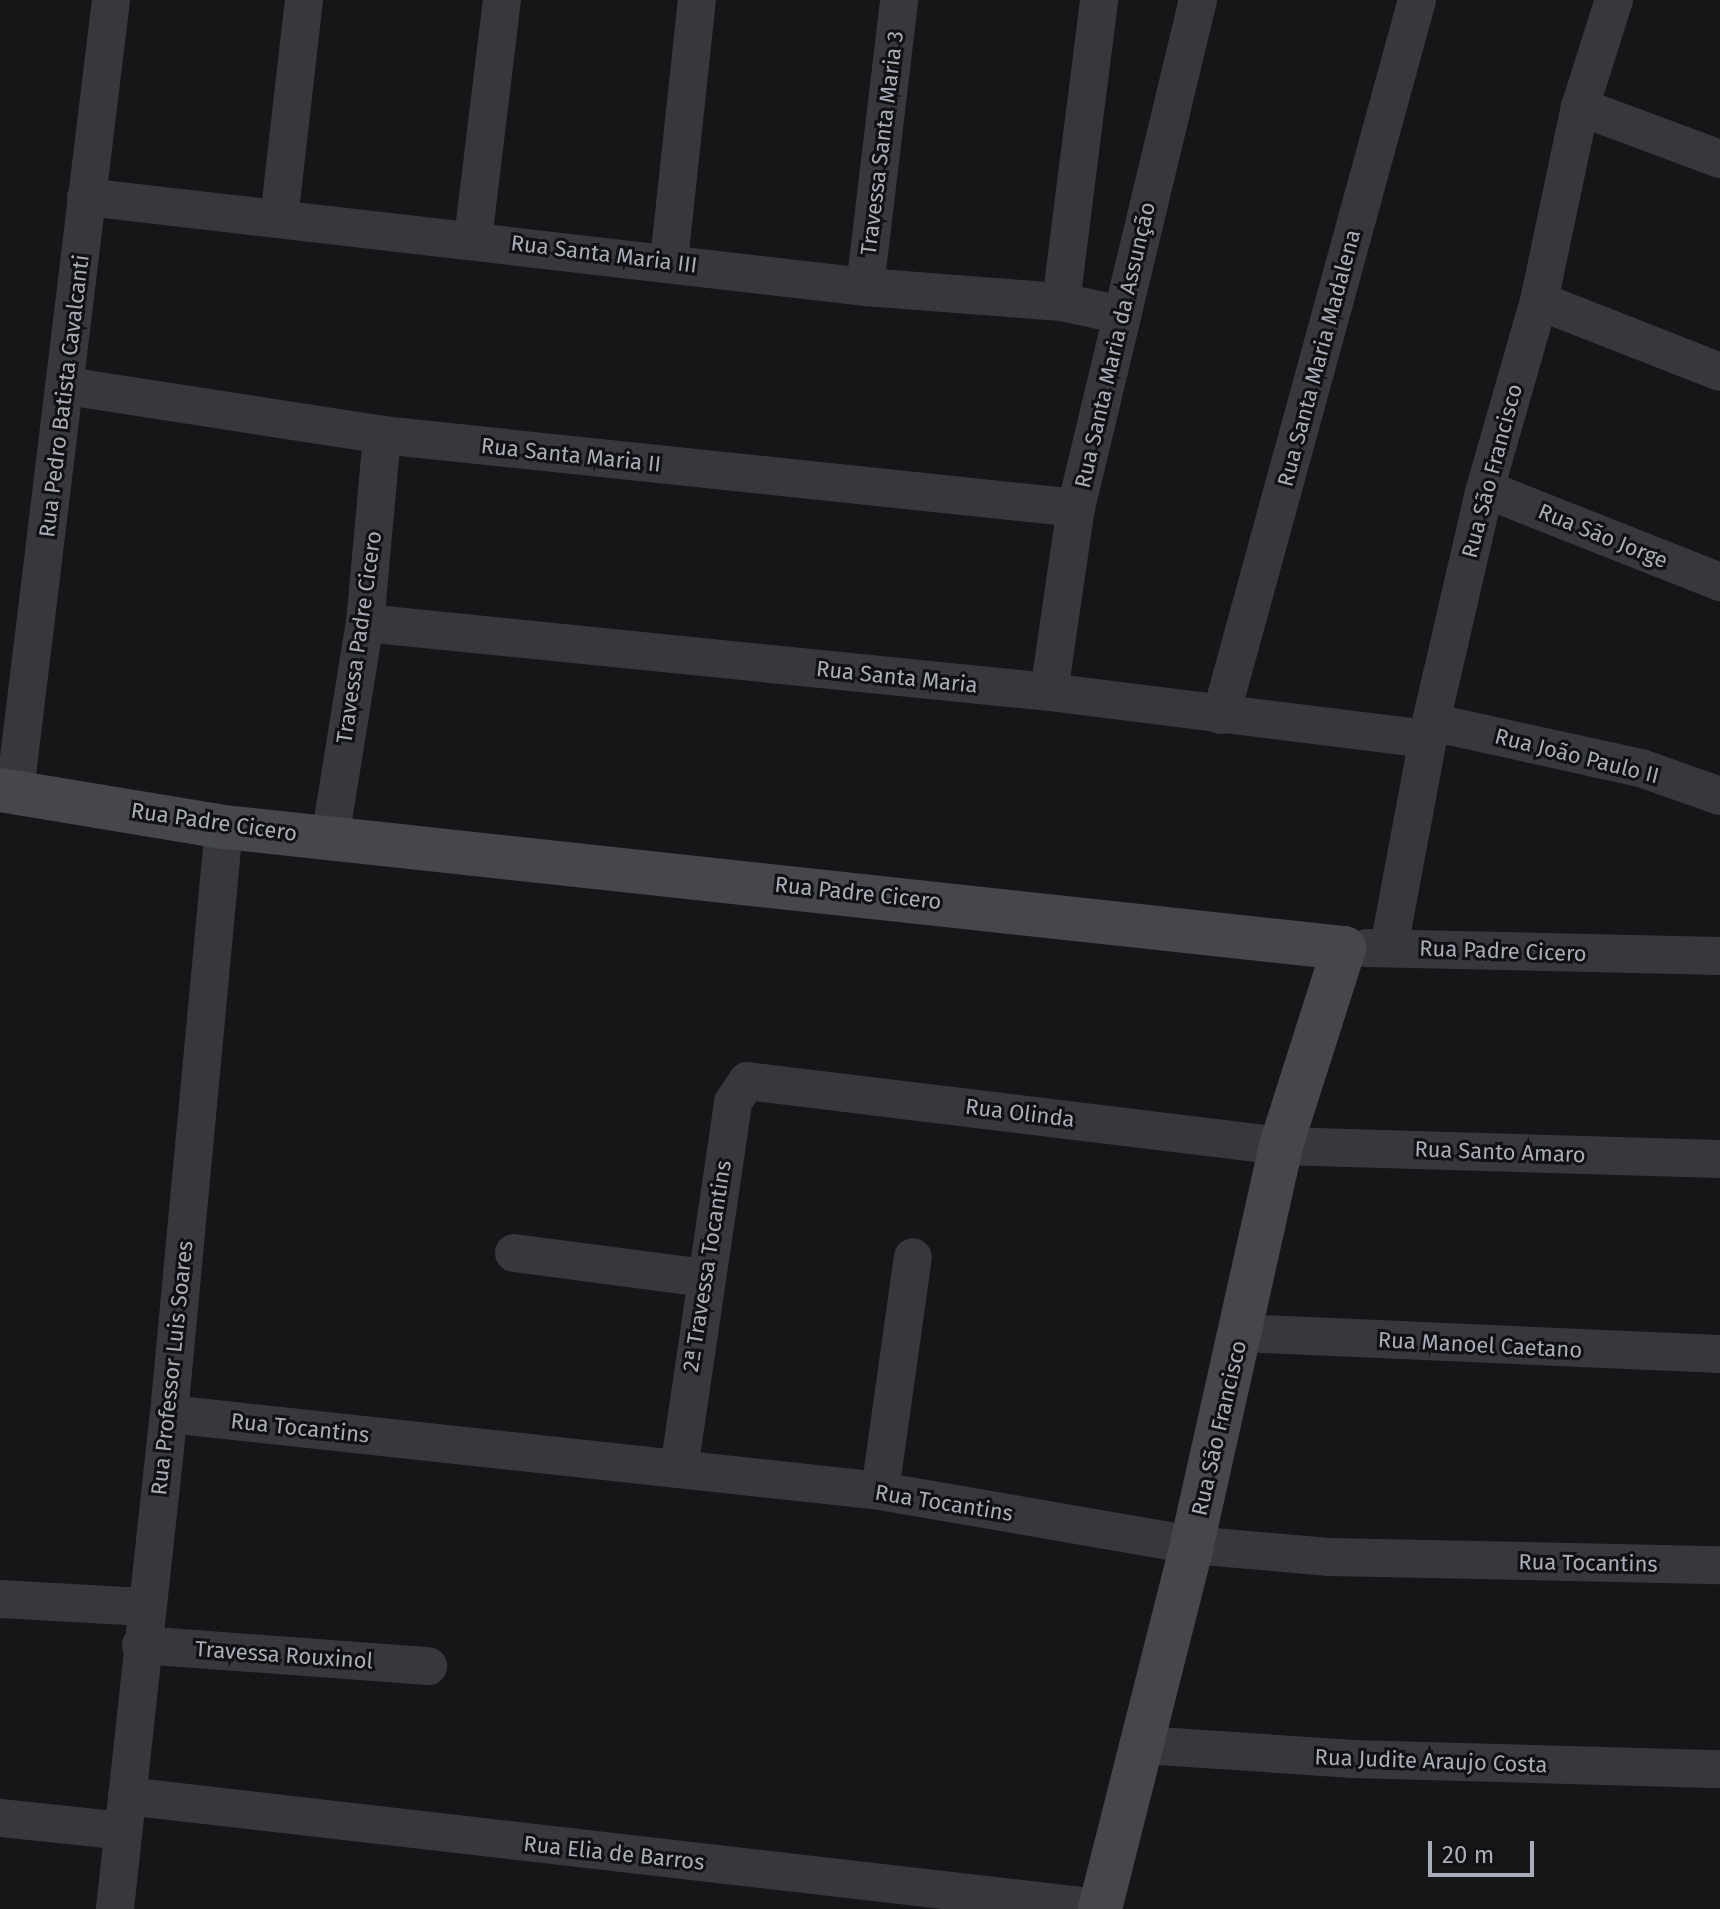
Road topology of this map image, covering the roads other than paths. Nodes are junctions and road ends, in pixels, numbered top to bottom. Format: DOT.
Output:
graph roads {
  1 [pos="111,0"];
  2 [pos="304,0"];
  3 [pos="502,0"];
  4 [pos="697,0"];
  5 [pos="899,0"];
  6 [pos="1099,0"];
  7 [pos="1198,0"];
  8 [pos="1417,0"];
  9 [pos="1614,0"];
  10 [pos="1580,107"];
  11 [pos="1720,159"];
  12 [pos="86,197"];
  13 [pos="279,219"];
  14 [pos="473,239"];
  15 [pos="669,261"];
  16 [pos="865,287"];
  17 [pos="1539,301"];
  18 [pos="1061,302"];
  19 [pos="1122,315"];
  20 [pos="1720,372"];
  21 [pos="67,386"];
  22 [pos="382,435"];
  23 [pos="1485,489"];
  24 [pos="1076,508"];
  25 [pos="1720,582"];
  26 [pos="365,623"];
  27 [pos="1049,692"];
  28 [pos="1221,715"];
  29 [pos="1430,731"];
  30 [pos="8,790"];
  31 [pos="1720,796"];
  32 [pos="224,827"];
  33 [pos="330,838"];
  34 [pos="1389,947"];
  35 [pos="1344,948"];
  36 [pos="1720,956"];
  37 [pos="759,1079"];
  38 [pos="1281,1146"];
  39 [pos="1720,1159"];
  40 [pos="514,1253"];
  41 [pos="913,1257"];
  42 [pos="705,1278"];
  43 [pos="1240,1333"];
  44 [pos="1720,1354"];
  45 [pos="169,1414"];
  46 [pos="679,1469"];
  47 [pos="880,1491"];
  48 [pos="1192,1545"];
  49 [pos="1720,1565"];
  50 [pos="0,1599"];
  51 [pos="144,1607"];
  52 [pos="141,1645"];
  53 [pos="428,1666"];
  54 [pos="1143,1745"];
  55 [pos="1720,1769"];
  56 [pos="125,1814"];
  57 [pos="0,1818"];
  58 [pos="115,1909"];
  59 [pos="1100,1909"];
  1 -- 12 [label="street, Rua Pedro Batista Cavalcanti"];
  2 -- 13 [label="street"];
  3 -- 14 [label="street"];
  4 -- 15 [label="street"];
  5 -- 16 [label="street, Travessa Santa Maria 3"];
  6 -- 18 [label="street"];
  7 -- 19 [label="street, Rua Santa Maria da Assunção"];
  8 -- 28 [label="street, Rua Santa Maria Madalena"];
  9 -- 10 [label="street, Rua São Francisco"];
  10 -- 11 [label="street"];
  10 -- 17 [label="street, Rua São Francisco"];
  12 -- 13 [label="street, Rua Santa Maria III"];
  12 -- 21 [label="street, Rua Pedro Batista Cavalcanti"];
  13 -- 14 [label="street, Rua Santa Maria III"];
  14 -- 15 [label="street, Rua Santa Maria III"];
  15 -- 16 [label="street, Rua Santa Maria III"];
  16 -- 18 [label="street, Rua Santa Maria III"];
  17 -- 20 [label="street"];
  17 -- 23 [label="street, Rua São Francisco"];
  18 -- 19 [label="street, Rua Santa Maria III"];
  19 -- 24 [label="street, Rua Santa Maria da Assunção"];
  21 -- 22 [label="street, Rua Santa Maria II"];
  21 -- 30 [label="street, Rua Pedro Batista Cavalcanti"];
  22 -- 24 [label="street, Rua Santa Maria II"];
  22 -- 26 [label="street, Travessa Padre Cicero"];
  23 -- 25 [label="street, Rua São Jorge"];
  23 -- 29 [label="street, Rua São Francisco"];
  24 -- 27 [label="street, Rua Santa Maria da Assunção"];
  26 -- 27 [label="street, Rua Santa Maria"];
  26 -- 33 [label="street, Travessa Padre Cicero"];
  27 -- 28 [label="street, Rua Santa Maria"];
  28 -- 29 [label="street, Rua Santa Maria"];
  29 -- 31 [label="street, Rua João Paulo II"];
  29 -- 34 [label="street, Rua São Francisco"];
  30 -- 32 [label="street, Rua Padre Cicero"];
  32 -- 33 [label="street, Rua Padre Cicero"];
  32 -- 45 [label="street, Rua Professor Luis Soares"];
  33 -- 35 [label="street, Rua Padre Cicero"];
  34 -- 35 [label="street, Rua Padre Cicero"];
  34 -- 36 [label="street, Rua Padre Cicero"];
  35 -- 38 [label="street, Rua São Francisco"];
  37 -- 38 [label="street, Rua Olinda"];
  37 -- 42 [label="street, 2ª Travessa Tocantins"];
  38 -- 39 [label="street, Rua Santo Amaro"];
  38 -- 43 [label="street, Rua São Francisco"];
  40 -- 42 [label="street"];
  41 -- 47 [label="street"];
  42 -- 46 [label="street, 2ª Travessa Tocantins"];
  43 -- 44 [label="street, Rua Manoel Caetano"];
  43 -- 48 [label="street, Rua São Francisco"];
  45 -- 46 [label="street, Rua Tocantins"];
  45 -- 51 [label="street, Rua Professor Luis Soares"];
  46 -- 47 [label="street, Rua Tocantins"];
  47 -- 48 [label="street, Rua Tocantins"];
  48 -- 49 [label="street, Rua Tocantins"];
  48 -- 54 [label="street, Rua São Francisco"];
  50 -- 51 [label="street"];
  51 -- 52 [label="street, Rua Professor Luis Soares"];
  52 -- 53 [label="street, Travessa Rouxinol"];
  52 -- 56 [label="street, Rua Professor Luis Soares"];
  54 -- 55 [label="street, Rua Judite Araujo Costa"];
  54 -- 59 [label="street, Rua São Francisco"];
  56 -- 57 [label="street, Rua Elia de Barros"];
  56 -- 58 [label="street, Rua Professor Luis Soares"];
  56 -- 59 [label="street, Rua Elia de Barros"];
}
